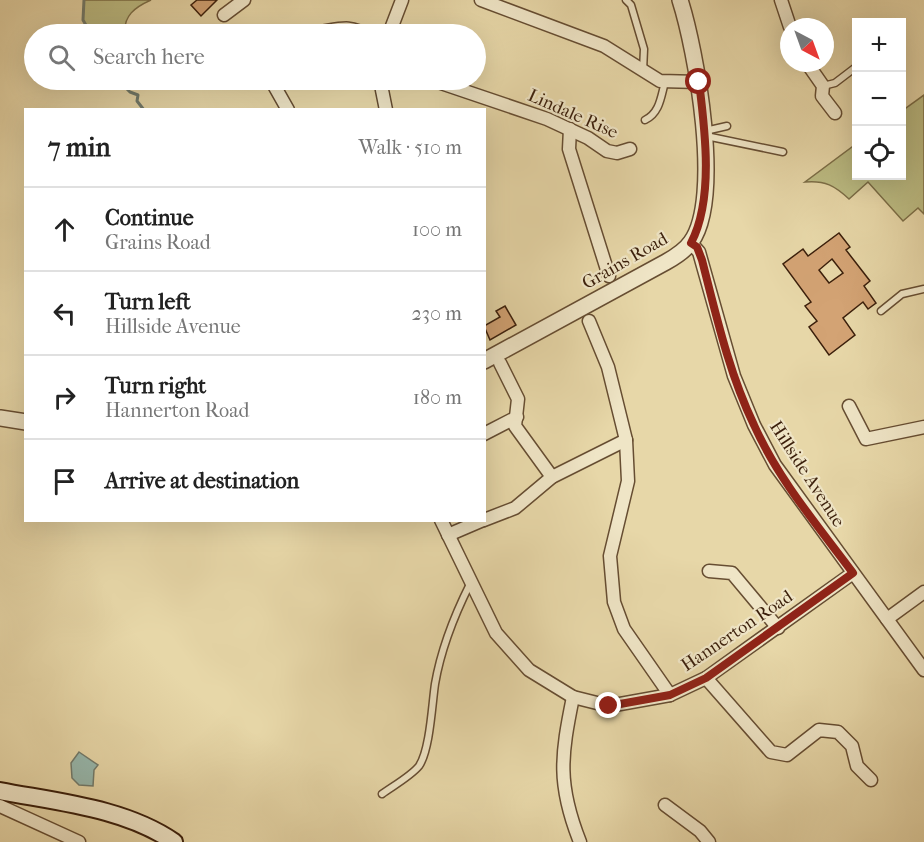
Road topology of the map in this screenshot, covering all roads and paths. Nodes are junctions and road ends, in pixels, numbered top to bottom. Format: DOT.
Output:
graph roads {
  1 [pos="244,0"];
  2 [pos="402,0"];
  3 [pos="626,0"];
  4 [pos="680,0"];
  5 [pos="781,0"];
  6 [pos="485,1"];
  7 [pos="224,15"];
  8 [pos="787,18"];
  9 [pos="393,24"];
  10 [pos="852,70"];
  11 [pos="643,72"];
  12 [pos="813,72"];
  13 [pos="665,82"];
  14 [pos="699,82"];
  15 [pos="823,86"];
  16 [pos="277,90"];
  17 [pos="382,90"];
  18 [pos="460,90"];
  19 [pos="287,108"];
  20 [pos="386,108"];
  21 [pos="835,113"];
  22 [pos="645,120"];
  23 [pos="727,126"];
  24 [pos="570,129"];
  25 [pos="706,134"];
  26 [pos="630,149"];
  27 [pos="783,152"];
  28 [pos="691,243"];
  29 [pos="609,276"];
  30 [pos="924,289"];
  31 [pos="881,310"];
  32 [pos="590,321"];
  33 [pos="492,362"];
  34 [pos="849,406"];
  35 [pos="517,417"];
  36 [pos="0,418"];
  37 [pos="24,423"];
  38 [pos="924,427"];
  39 [pos="486,433"];
  40 [pos="626,440"];
  41 [pos="552,477"];
  42 [pos="486,519"];
  43 [pos="442,522"];
  44 [pos="479,522"];
  45 [pos="448,535"];
  46 [pos="709,571"];
  47 [pos="853,573"];
  48 [pos="470,584"];
  49 [pos="924,592"];
  50 [pos="886,619"];
  51 [pos="778,628"];
  52 [pos="924,670"];
  53 [pos="706,678"];
  54 [pos="670,695"];
  55 [pos="573,697"];
  56 [pos="870,780"];
  57 [pos="0,791"];
  58 [pos="382,794"];
  59 [pos="665,805"];
  60 [pos="0,806"];
  61 [pos="79,842"];
  62 [pos="174,842"];
  63 [pos="580,842"];
  64 [pos="709,842"];
  1 -- 7 [label="street"];
  2 -- 9 [label="street"];
  3 -- 11 [label="lane"];
  4 -- 14 [label="street, Grains Road"];
  5 -- 8 [label="street"];
  6 -- 11 [label="street"];
  10 -- 15 [label="lane"];
  11 -- 13 [label="street"];
  12 -- 15 [label="street"];
  13 -- 14 [label="street"];
  13 -- 22 [label="lane"];
  14 -- 25 [label="street, Grains Road"];
  15 -- 21 [label="street"];
  16 -- 19 [label="street"];
  17 -- 20 [label="street"];
  18 -- 24 [label="street, Lindale Rise"];
  23 -- 25 [label="lane"];
  24 -- 26 [label="street, Lindale Rise"];
  24 -- 29 [label="street"];
  25 -- 27 [label="lane"];
  25 -- 28 [label="street, Grains Road"];
  28 -- 33 [label="street, Grains Road"];
  28 -- 47 [label="street, Hillside Avenue"];
  30 -- 31 [label="lane"];
  32 -- 40 [label="street"];
  33 -- 35 [label="street"];
  34 -- 38 [label="street"];
  35 -- 39 [label="street"];
  35 -- 41 [label="street"];
  36 -- 37 [label="street"];
  40 -- 41 [label="street"];
  40 -- 54 [label="street"];
  41 -- 42 [label="street"];
  43 -- 45 [label="street, Hannerton Road"];
  44 -- 45 [label="street"];
  45 -- 48 [label="street, Hannerton Road"];
  46 -- 51 [label="street"];
  47 -- 50 [label="street, Hillside Avenue"];
  47 -- 51 [label="street, Hannerton Road"];
  48 -- 55 [label="street, Hannerton Road"];
  48 -- 58 [label="lane"];
  49 -- 50 [label="street"];
  50 -- 52 [label="street, Hillside Avenue"];
  51 -- 53 [label="street, Hannerton Road"];
  53 -- 54 [label="street, Hannerton Road"];
  53 -- 56 [label="street"];
  54 -- 55 [label="street, Hannerton Road"];
  55 -- 63 [label="street"];
  57 -- 62 [label="main road"];
  59 -- 64 [label="street"];
  60 -- 61 [label="street"];
}
